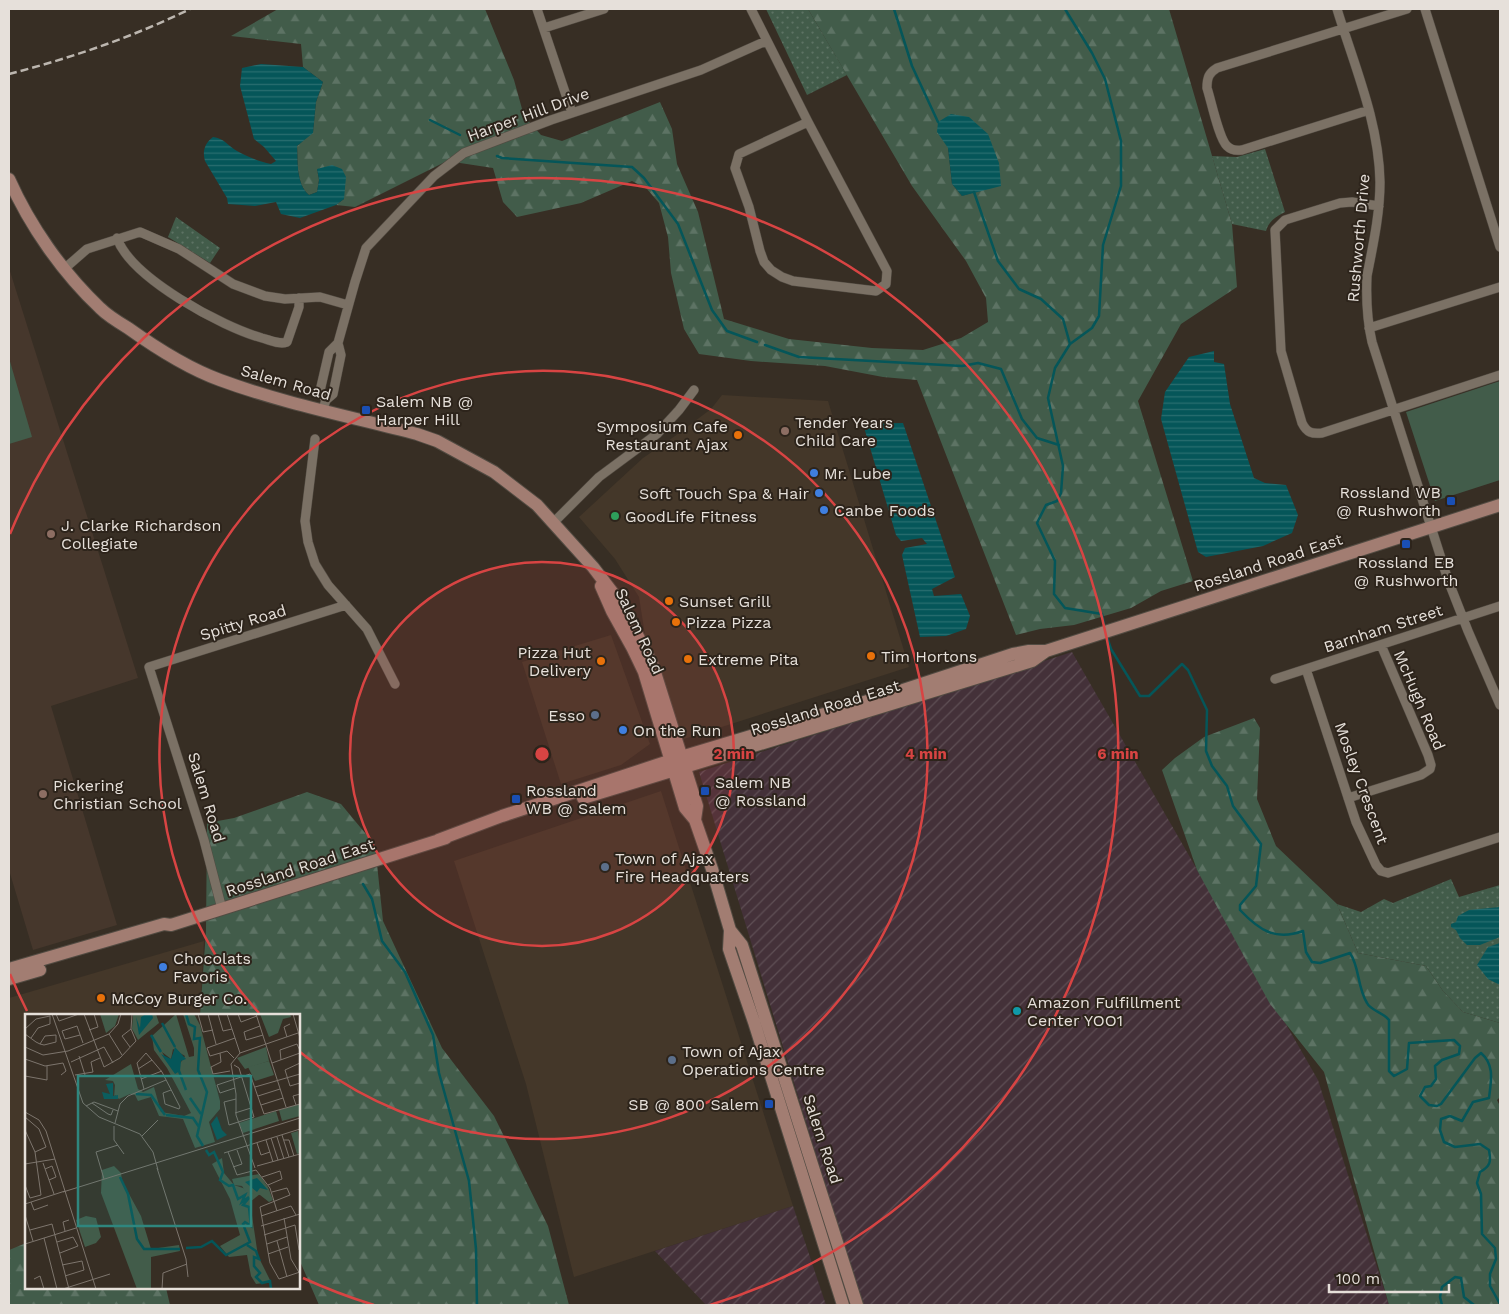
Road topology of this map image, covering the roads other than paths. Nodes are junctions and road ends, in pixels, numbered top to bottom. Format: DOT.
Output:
graph roads {
  1 [pos="537,9"];
  2 [pos="604,9"];
  3 [pos="751,9"];
  4 [pos="1337,9"];
  5 [pos="1407,9"];
  6 [pos="1425,9"];
  7 [pos="544,28"];
  8 [pos="1343,29"];
  9 [pos="766,41"];
  10 [pos="1369,110"];
  11 [pos="572,113"];
  12 [pos="808,122"];
  13 [pos="9,179"];
  14 [pos="1379,206"];
  15 [pos="117,238"];
  16 [pos="1500,247"];
  17 [pos="64,269"];
  18 [pos="1500,287"];
  19 [pos="299,298"];
  20 [pos="348,306"];
  21 [pos="1369,328"];
  22 [pos="338,343"];
  23 [pos="1500,375"];
  24 [pos="694,390"];
  25 [pos="325,405"];
  26 [pos="1393,409"];
  27 [pos="314,439"];
  28 [pos="1500,505"];
  29 [pos="554,522"];
  30 [pos="1431,527"];
  31 [pos="346,606"];
  32 [pos="1500,606"];
  33 [pos="1462,618"];
  34 [pos="1381,645"];
  35 [pos="150,666"];
  36 [pos="1306,669"];
  37 [pos="1275,679"];
  38 [pos="395,684"];
  39 [pos="1500,705"];
  40 [pos="677,764"];
  41 [pos="1348,798"];
  42 [pos="1500,837"];
  43 [pos="222,909"];
  44 [pos="171,925"];
  45 [pos="730,930"];
  46 [pos="9,969"];
  47 [pos="9,979"];
  48 [pos="843,1305"];
  49 [pos="857,1305"];
  1 -- 7 [label="street"];
  2 -- 7 [label="street"];
  3 -- 9 [label="street"];
  4 -- 8 [label="street, Rushworth Drive"];
  5 -- 8 [label="street"];
  6 -- 16 [label="street"];
  7 -- 11 [label="street"];
  8 -- 10 [label="street, Rushworth Drive"];
  8 -- 10 [label="street"];
  9 -- 11 [label="street, Harper Hill Drive"];
  9 -- 12 [label="street"];
  10 -- 14 [label="street, Rushworth Drive"];
  11 -- 20 [label="street, Harper Hill Drive"];
  12 -- 12 [label="street"];
  13 -- 17 [label="main road, Salem Road"];
  14 -- 21 [label="street, Rushworth Drive"];
  14 -- 26 [label="street"];
  15 -- 17 [label="street"];
  15 -- 19 [label="street"];
  15 -- 19 [label="street"];
  17 -- 25 [label="main road, Salem Road"];
  18 -- 21 [label="street"];
  19 -- 20 [label="street"];
  20 -- 22 [label="street, Harper Hill Drive"];
  21 -- 26 [label="street, Rushworth Drive"];
  22 -- 25 [label="street, Harper Hill Drive"];
  22 -- 25 [label="street, Harper Hill Drive"];
  23 -- 26 [label="street"];
  24 -- 29 [label="street"];
  25 -- 29 [label="main road, Salem Road"];
  26 -- 30 [label="street, Rushworth Drive"];
  27 -- 31 [label="street"];
  28 -- 30 [label="main road, Rossland Road East"];
  29 -- 40 [label="main road, Salem Road"];
  30 -- 33 [label="street, Rushworth Drive"];
  30 -- 40 [label="main road, Rossland Road East"];
  31 -- 35 [label="street, Spitty Road"];
  31 -- 38 [label="street"];
  32 -- 33 [label="street, Barnham Street"];
  33 -- 34 [label="street, Barnham Street"];
  33 -- 39 [label="street, Rushworth Drive"];
  34 -- 36 [label="street, Barnham Street"];
  34 -- 41 [label="street, McHugh Road"];
  35 -- 43 [label="street, Salem Road"];
  36 -- 37 [label="street, Barnham Street"];
  36 -- 41 [label="street, Mosley Crescent"];
  40 -- 43 [label="main road, Rossland Road East"];
  40 -- 45 [label="main road, Salem Road"];
  41 -- 42 [label="street, Mosley Crescent"];
  43 -- 44 [label="main road, Rossland Road East"];
  44 -- 46 [label="main road, Rossland Road East"];
  44 -- 47 [label="main road, Rossland Road East"];
  45 -- 48 [label="main road, Salem Road"];
  45 -- 49 [label="main road, Salem Road"];
}
